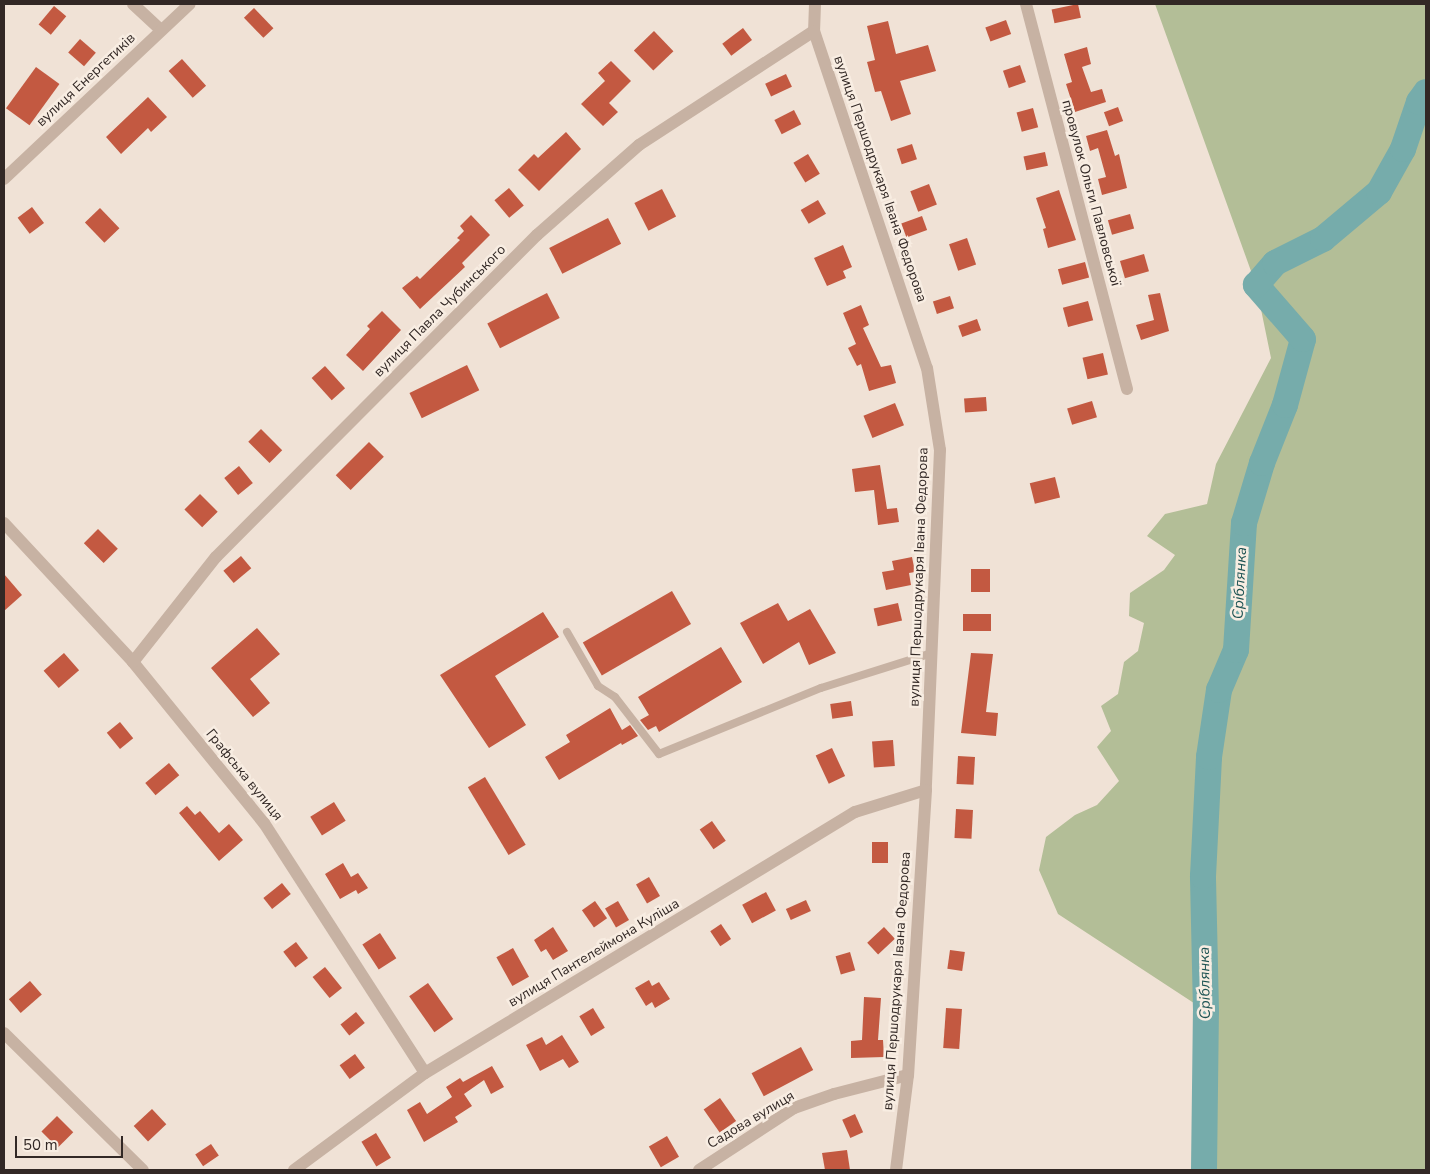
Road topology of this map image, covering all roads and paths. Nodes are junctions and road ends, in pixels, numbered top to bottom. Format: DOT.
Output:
graph roads {
  1 [pos="133,4"];
  2 [pos="190,4"];
  3 [pos="815,4"];
  4 [pos="1026,4"];
  5 [pos="161,30"];
  6 [pos="814,31"];
  7 [pos="4,179"];
  8 [pos="1127,389"];
  9 [pos="4,523"];
  10 [pos="566,632"];
  11 [pos="932,653"];
  12 [pos="133,662"];
  13 [pos="926,790"];
  14 [pos="4,1033"];
  15 [pos="425,1073"];
  16 [pos="908,1075"];
  17 [pos="144,1170"];
  18 [pos="294,1170"];
  19 [pos="699,1170"];
  20 [pos="896,1170"];
  1 -- 5 [label="street"];
  2 -- 5 [label="street, вулиця Енергетиків"];
  3 -- 6 [label="street, вулиця Першодрукаря Івана Федорова"];
  4 -- 8 [label="street, провулок Ольги Павловської"];
  5 -- 7 [label="street, вулиця Енергетиків"];
  6 -- 11 [label="street, вулиця Першодрукаря Івана Федорова"];
  6 -- 12 [label="street, вулиця Павла Чубинського"];
  9 -- 12 [label="street, Графська вулиця"];
  10 -- 11 [label="lane"];
  11 -- 13 [label="street, вулиця Першодрукаря Івана Федорова"];
  12 -- 15 [label="street, Графська вулиця"];
  13 -- 15 [label="street, вулиця Пантелеймона Куліша"];
  13 -- 16 [label="street, вулиця Першодрукаря Івана Федорова"];
  14 -- 17 [label="street"];
  15 -- 18 [label="street, вулиця Пантелеймона Куліша"];
  16 -- 19 [label="street, Садова вулиця"];
  16 -- 20 [label="street, вулиця Першодрукаря Івана Федорова"];
}
